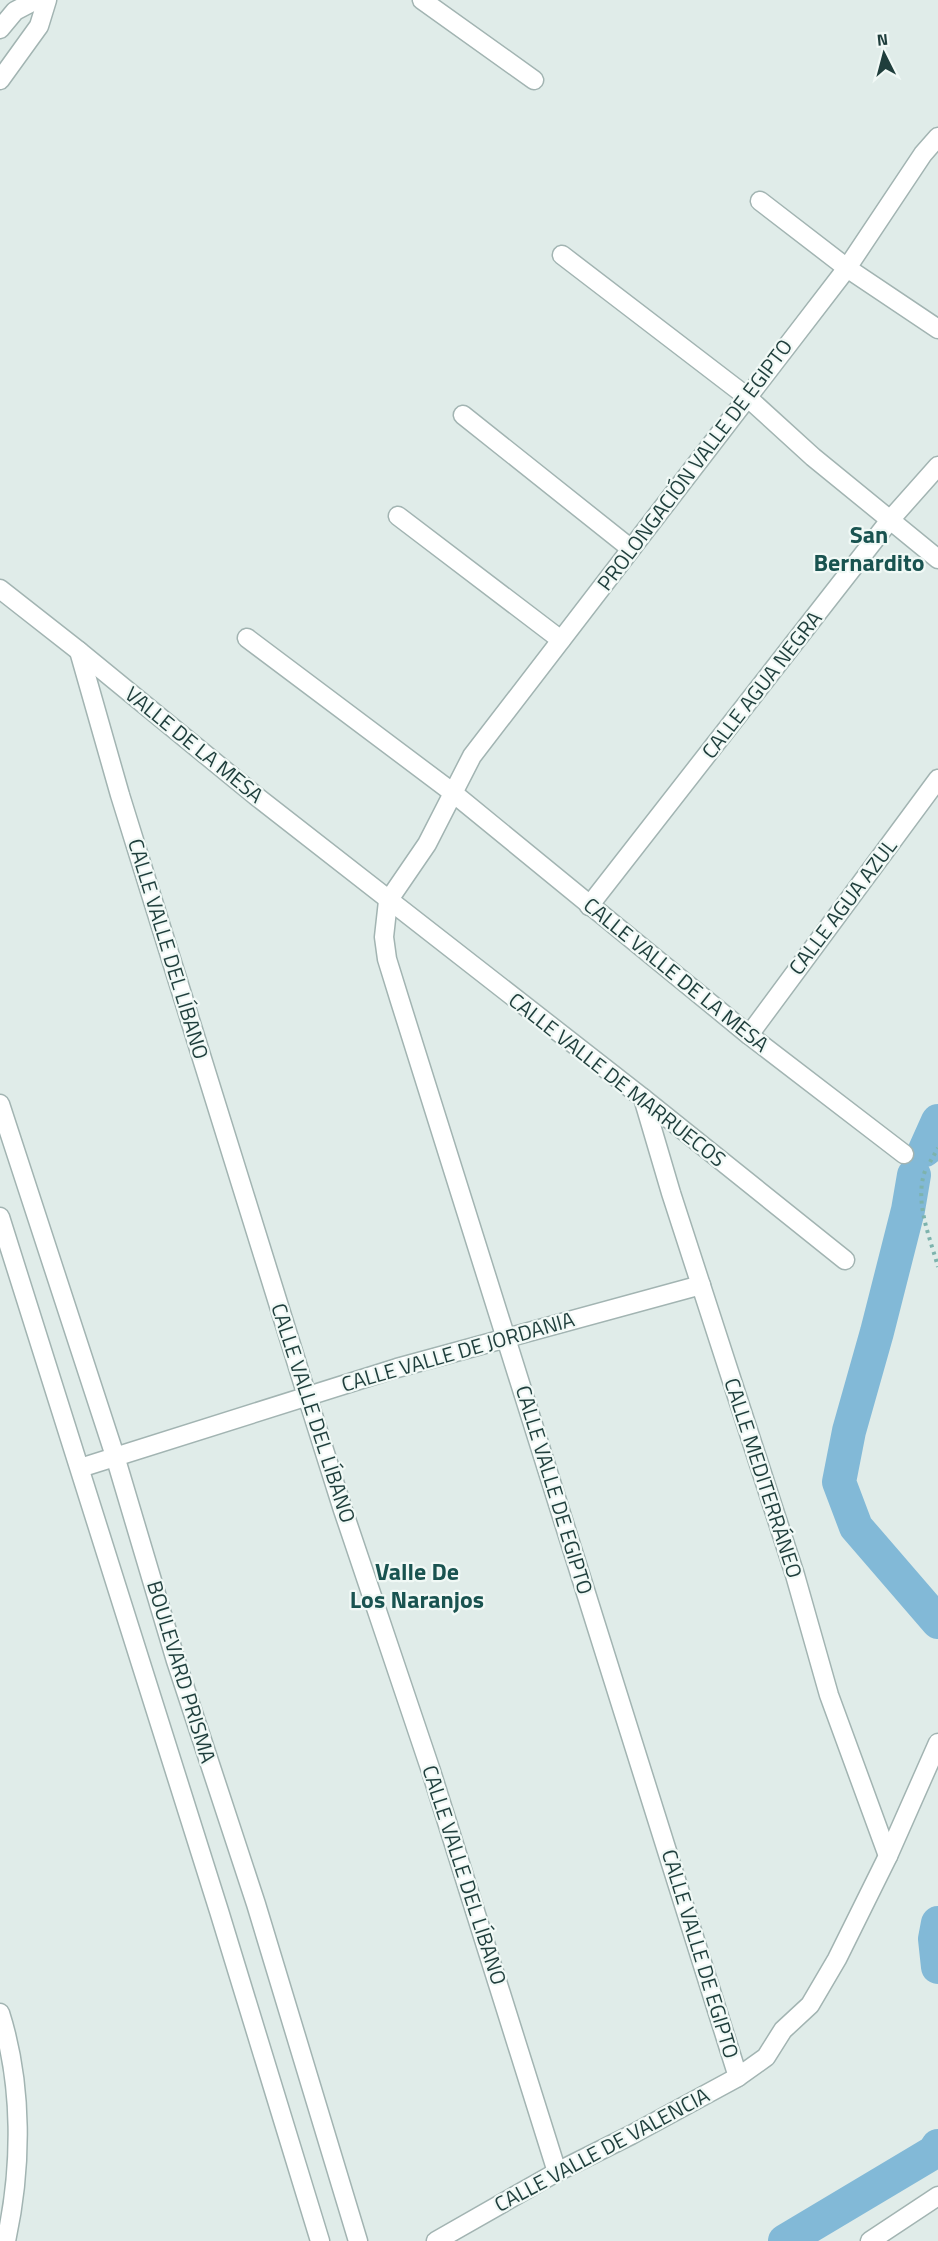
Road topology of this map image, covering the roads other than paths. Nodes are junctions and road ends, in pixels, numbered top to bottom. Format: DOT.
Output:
graph roads {
  1 [pos="36,0"];
  2 [pos="47,0"];
  3 [pos="422,0"];
  4 [pos="0,28"];
  5 [pos="0,80"];
  6 [pos="534,80"];
  7 [pos="938,137"];
  8 [pos="760,201"];
  9 [pos="562,255"];
  10 [pos="847,268"];
  11 [pos="938,329"];
  12 [pos="746,396"];
  13 [pos="463,415"];
  14 [pos="938,466"];
  15 [pos="398,516"];
  16 [pos="890,520"];
  17 [pos="630,548"];
  18 [pos="938,560"];
  19 [pos="0,589"];
  20 [pos="248,638"];
  21 [pos="561,640"];
  22 [pos="80,651"];
  23 [pos="938,780"];
  24 [pos="452,792"];
  25 [pos="388,901"];
  26 [pos="589,906"];
  27 [pos="750,1035"];
  28 [pos="643,1098"];
  29 [pos="0,1104"];
  30 [pos="904,1154"];
  31 [pos="0,1217"];
  32 [pos="845,1260"];
  33 [pos="701,1285"];
  34 [pos="506,1337"];
  35 [pos="307,1396"];
  36 [pos="115,1456"];
  37 [pos="80,1468"];
  38 [pos="938,1743"];
  39 [pos="888,1856"];
  40 [pos="0,2013"];
  41 [pos="738,2077"];
  42 [pos="557,2172"];
  43 [pos="938,2196"];
  44 [pos="6,2241"];
  45 [pos="320,2241"];
  46 [pos="358,2241"];
  47 [pos="436,2241"];
  48 [pos="870,2241"];
  1 -- 4 [label="street"];
  2 -- 5 [label="street"];
  3 -- 6 [label="street"];
  7 -- 10 [label="street, PROLONGACIÓN VALLE DE EGIPTO"];
  8 -- 10 [label="street"];
  9 -- 12 [label="street"];
  10 -- 11 [label="street"];
  10 -- 12 [label="street, PROLONGACIÓN VALLE DE EGIPTO"];
  12 -- 16 [label="street"];
  12 -- 17 [label="street, PROLONGACIÓN VALLE DE EGIPTO"];
  13 -- 17 [label="street"];
  14 -- 16 [label="street, CALLE AGUA NEGRA"];
  15 -- 21 [label="street"];
  16 -- 18 [label="street"];
  16 -- 26 [label="street, CALLE AGUA NEGRA"];
  17 -- 21 [label="street, PROLONGACIÓN VALLE DE EGIPTO"];
  19 -- 22 [label="street, VALLE DE LA MESA"];
  20 -- 24 [label="street, CALLE VALLE DE LA MESA"];
  21 -- 24 [label="street, PROLONGACIÓN VALLE DE EGIPTO"];
  22 -- 25 [label="street, VALLE DE LA MESA"];
  22 -- 35 [label="street, CALLE VALLE DEL LÍBANO"];
  23 -- 27 [label="street, CALLE AGUA AZUL"];
  24 -- 25 [label="street, PROLONGACIÓN VALLE DE EGIPTO"];
  24 -- 26 [label="street, CALLE VALLE DE LA MESA"];
  25 -- 28 [label="street, CALLE VALLE DE MARRUECOS"];
  25 -- 34 [label="street, CALLE VALLE DE EGIPTO"];
  26 -- 27 [label="street, CALLE VALLE DE LA MESA"];
  27 -- 30 [label="street, CALLE VALLE DE LA MESA"];
  28 -- 32 [label="street, CALLE VALLE DE MARRUECOS"];
  28 -- 33 [label="street, CALLE MEDITERRÁNEO"];
  29 -- 36 [label="street, BOULEVARD PRISMA"];
  31 -- 37 [label="street, BOULEVARD PRISMA"];
  33 -- 34 [label="street, CALLE VALLE DE JORDANIA"];
  33 -- 39 [label="street, CALLE MEDITERRÁNEO"];
  34 -- 35 [label="street, CALLE VALLE DE JORDANIA"];
  34 -- 41 [label="street, CALLE VALLE DE EGIPTO"];
  35 -- 36 [label="street, CALLE VALLE DE JORDANIA"];
  35 -- 42 [label="street, CALLE VALLE DEL LÍBANO"];
  36 -- 37 [label="street, CALLE VALLE DE JORDANIA"];
  36 -- 46 [label="street, BOULEVARD PRISMA"];
  37 -- 45 [label="street, BOULEVARD PRISMA"];
  38 -- 39 [label="street, CALLE VALLE DE VALENCIA"];
  39 -- 41 [label="street, CALLE VALLE DE VALENCIA"];
  40 -- 44 [label="street"];
  41 -- 42 [label="street, CALLE VALLE DE VALENCIA"];
  42 -- 47 [label="street, CALLE VALLE DE VALENCIA"];
  43 -- 48 [label="street"];
}
